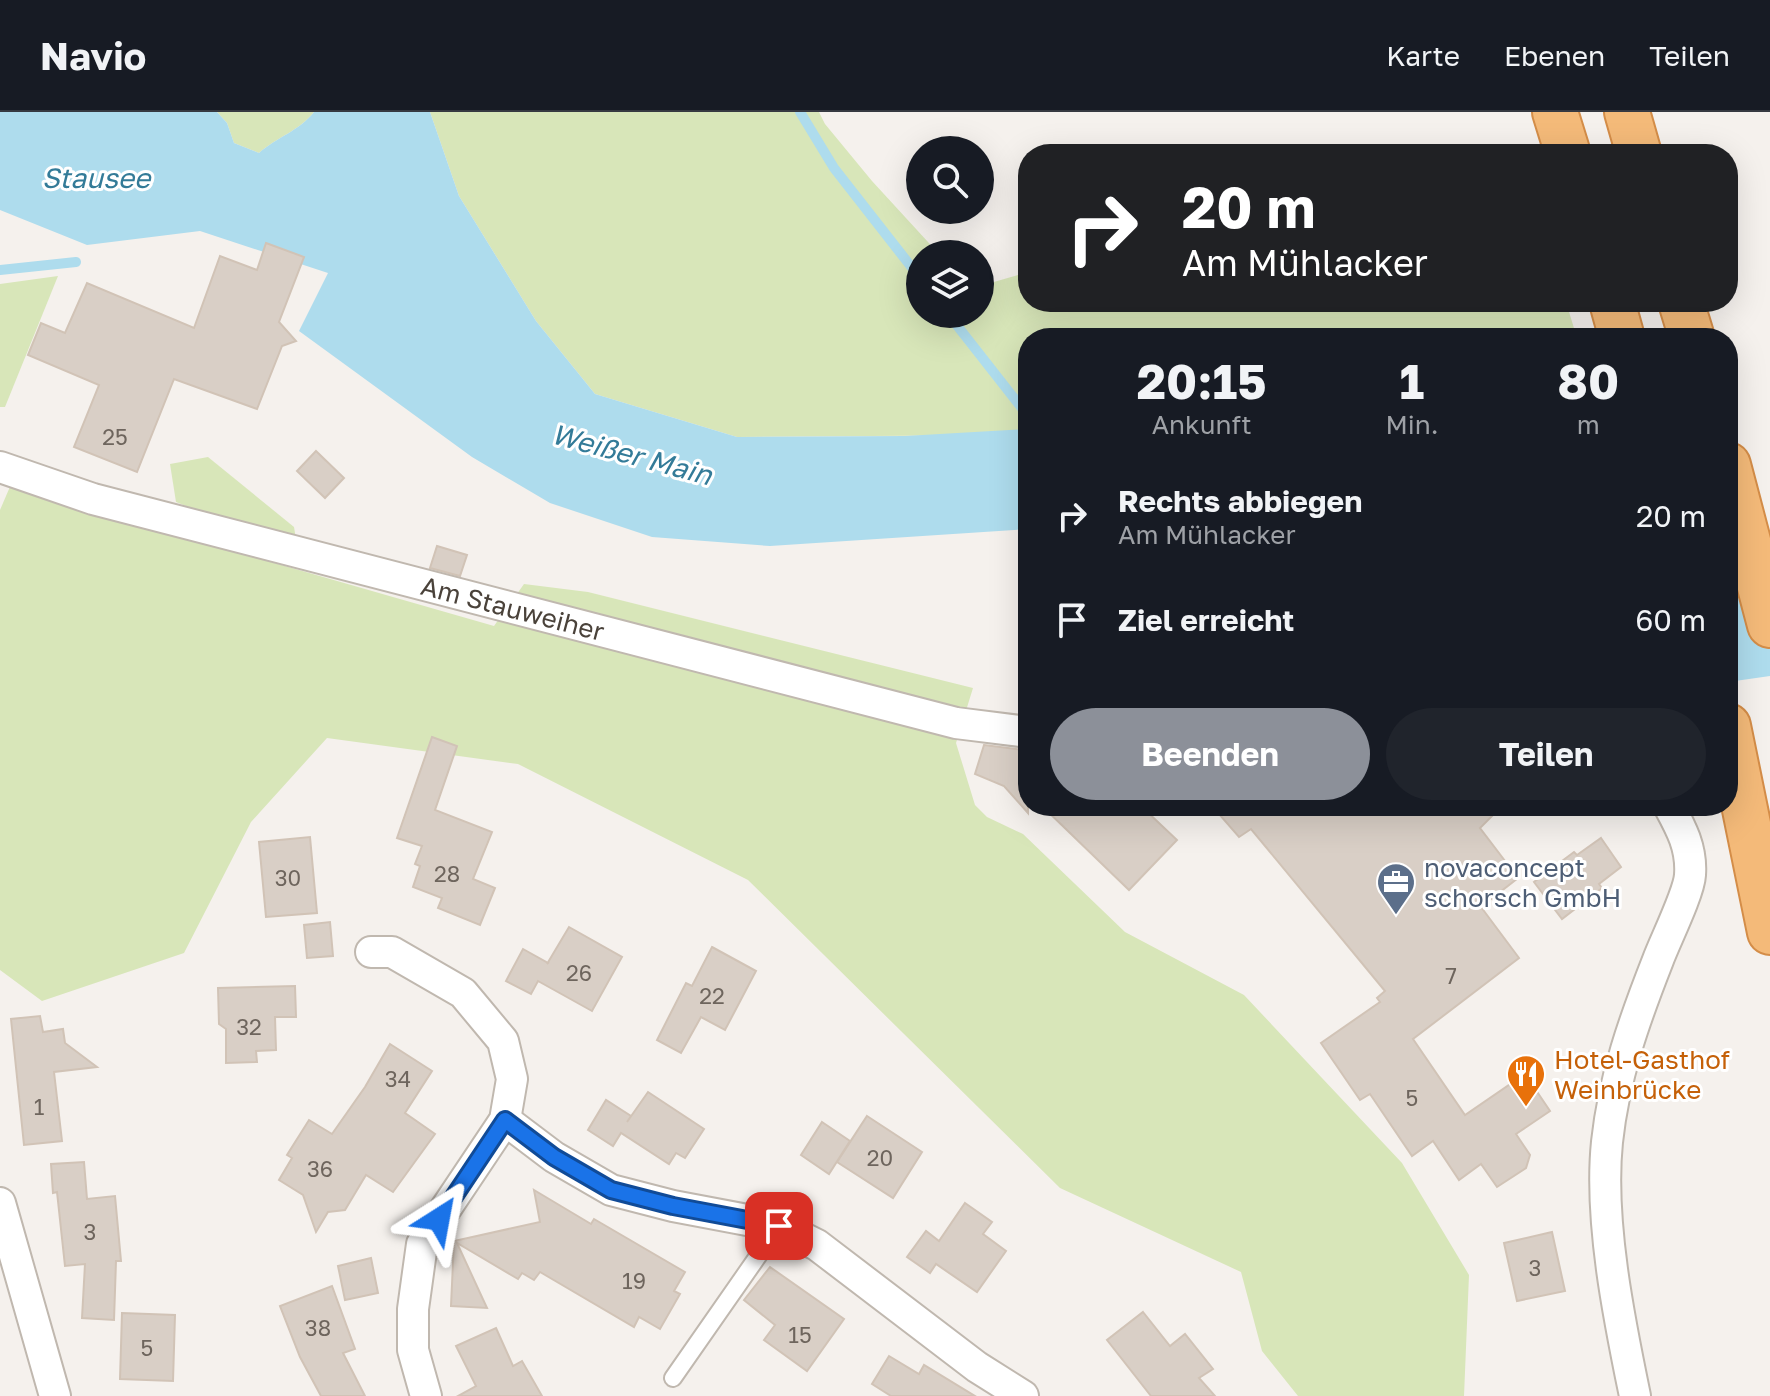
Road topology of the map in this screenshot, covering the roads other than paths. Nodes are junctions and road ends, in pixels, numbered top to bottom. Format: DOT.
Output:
graph roads {
  1 [pos="1555,112"];
  2 [pos="1627,112"];
  3 [pos="1565,144"];
  4 [pos="1636,144"];
  5 [pos="0,467"];
  6 [pos="1738,500"];
  7 [pos="1770,625"];
  8 [pos="1018,731"];
  9 [pos="1738,772"];
  10 [pos="1675,816"];
  11 [pos="1770,932"];
  12 [pos="371,952"];
  13 [pos="505,1120"];
  14 [pos="0,1203"];
  15 [pos="779,1226"];
  16 [pos="673,1378"];
  17 [pos="55,1396"];
  18 [pos="426,1396"];
  19 [pos="1023,1396"];
  20 [pos="1635,1396"];
  1 -- 3 [label="highway"];
  2 -- 4 [label="highway"];
  5 -- 8 [label="street, Am Stauweiher"];
  6 -- 7 [label="highway"];
  9 -- 11 [label="highway"];
  10 -- 20 [label="street"];
  12 -- 13 [label="street"];
  13 -- 15 [label="street"];
  13 -- 18 [label="street"];
  14 -- 17 [label="street"];
  15 -- 16 [label="lane"];
  15 -- 19 [label="street"];
}
